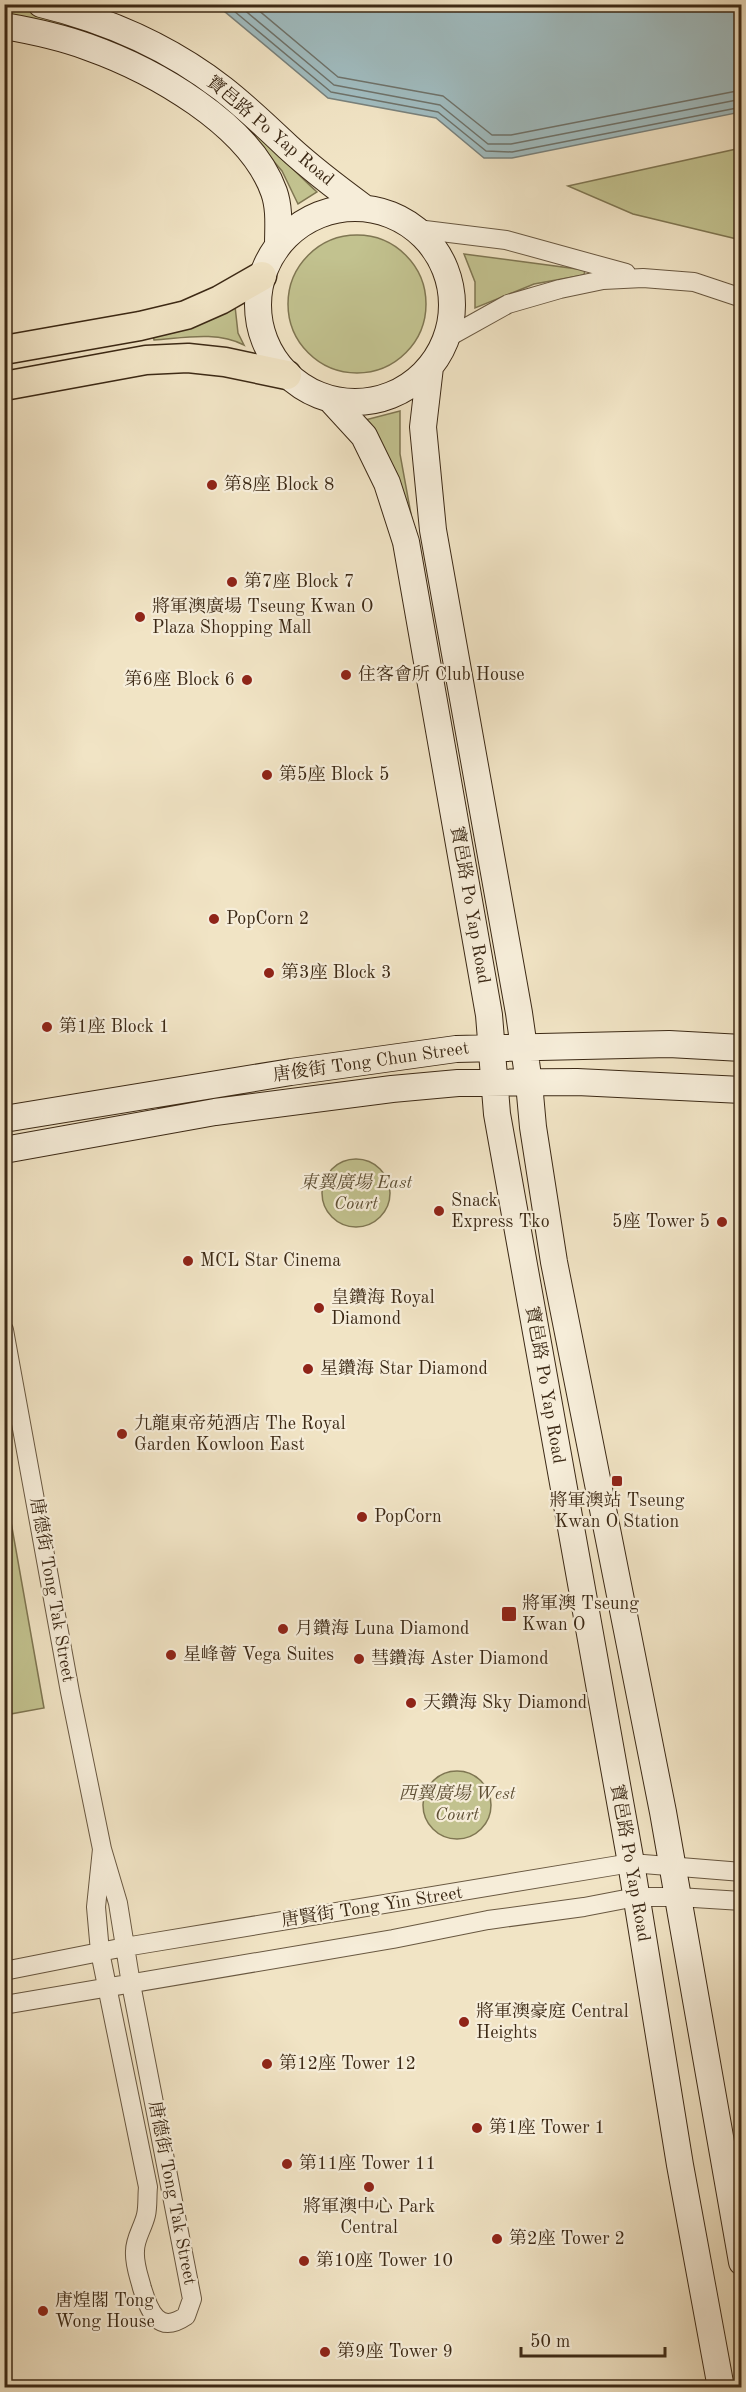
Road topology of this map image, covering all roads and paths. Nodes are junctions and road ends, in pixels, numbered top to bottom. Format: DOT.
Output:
graph roads {
  1 [pos="41,4"];
  2 [pos="4,26"];
  3 [pos="363,207"];
  4 [pos="417,229"];
  5 [pos="278,246"];
  6 [pos="262,276"];
  7 [pos="643,278"];
  8 [pos="741,298"];
  9 [pos="447,338"];
  10 [pos="4,350"];
  11 [pos="430,367"];
  12 [pos="287,375"];
  13 [pos="4,386"];
  14 [pos="331,400"];
  15 [pos="523,1046"];
  16 [pos="492,1047"];
  17 [pos="741,1048"];
  18 [pos="494,1083"];
  19 [pos="529,1083"];
  20 [pos="741,1090"];
  21 [pos="4,1119"];
  22 [pos="4,1150"];
  23 [pos="4,1330"];
  24 [pos="102,1849"];
  25 [pos="631,1863"];
  26 [pos="672,1865"];
  27 [pos="741,1872"];
  28 [pos="636,1897"];
  29 [pos="678,1897"];
  30 [pos="741,1901"];
  31 [pos="125,1947"];
  32 [pos="100,1952"];
  33 [pos="4,1971"];
  34 [pos="131,1984"];
  35 [pos="106,1988"];
  36 [pos="4,2006"];
  37 [pos="741,2262"];
  38 [pos="721,2388"];
  1 -- 3 [label="main road, 寶邑路 Po Yap Road"];
  2 -- 5 [label="main road, 寶邑路 Po Yap Road"];
  3 -- 4 [label="main road, 寶邑路 Po Yap Road"];
  3 -- 5 [label="main road, 寶邑路 Po Yap Road"];
  4 -- 7 [label="street"];
  4 -- 9 [label="main road, 寶邑路 Po Yap Road"];
  5 -- 6 [label="main road, 寶邑路 Po Yap Road"];
  6 -- 10 [label="main road"];
  6 -- 12 [label="main road, 寶邑路 Po Yap Road"];
  7 -- 8 [label="street"];
  7 -- 9 [label="street"];
  9 -- 11 [label="main road, 寶邑路 Po Yap Road"];
  11 -- 14 [label="main road, 寶邑路 Po Yap Road"];
  11 -- 15 [label="main road, 寶邑路 Po Yap Road"];
  12 -- 13 [label="main road"];
  12 -- 14 [label="main road, 寶邑路 Po Yap Road"];
  14 -- 16 [label="main road, 寶邑路 Po Yap Road"];
  15 -- 16 [label="main road, 唐俊街 Tong Chun Street"];
  15 -- 17 [label="main road, 唐俊街 Tong Chun Street"];
  15 -- 19 [label="main road, 寶邑路 Po Yap Road"];
  16 -- 18 [label="main road, 寶邑路 Po Yap Road"];
  16 -- 21 [label="main road, 唐俊街 Tong Chun Street"];
  18 -- 19 [label="main road, 唐俊街 Tong Chun Street"];
  18 -- 22 [label="main road, 唐俊街 Tong Chun Street"];
  18 -- 25 [label="main road, 寶邑路 Po Yap Road"];
  19 -- 20 [label="main road, 唐俊街 Tong Chun Street"];
  19 -- 26 [label="main road, 寶邑路 Po Yap Road"];
  23 -- 24 [label="street, 唐德街 Tong Tak Street"];
  24 -- 31 [label="street, 唐德街 Tong Tak Street"];
  24 -- 32 [label="street, 唐德街 Tong Tak Street"];
  25 -- 26 [label="street, 唐賢街 Tong Yin Street"];
  25 -- 28 [label="main road, 寶邑路 Po Yap Road"];
  25 -- 31 [label="street, 唐賢街 Tong Yin Street"];
  26 -- 27 [label="street, 唐賢街 Tong Yin Street"];
  26 -- 29 [label="main road, 寶邑路 Po Yap Road"];
  28 -- 29 [label="street, 唐賢街 Tong Yin Street"];
  28 -- 34 [label="street, 唐賢街 Tong Yin Street"];
  28 -- 38 [label="main road, 寶邑路 Po Yap Road"];
  29 -- 30 [label="street, 唐賢街 Tong Yin Street"];
  29 -- 37 [label="main road, 寶邑路 Po Yap Road"];
  31 -- 32 [label="street, 唐賢街 Tong Yin Street"];
  31 -- 34 [label="street, 唐德街 Tong Tak Street"];
  32 -- 33 [label="street, 唐賢街 Tong Yin Street"];
  32 -- 35 [label="street, 唐德街 Tong Tak Street"];
  34 -- 35 [label="street, 唐賢街 Tong Yin Street"];
  34 -- 35 [label="street, 唐德街 Tong Tak Street"];
  35 -- 36 [label="street, 唐賢街 Tong Yin Street"];
}
